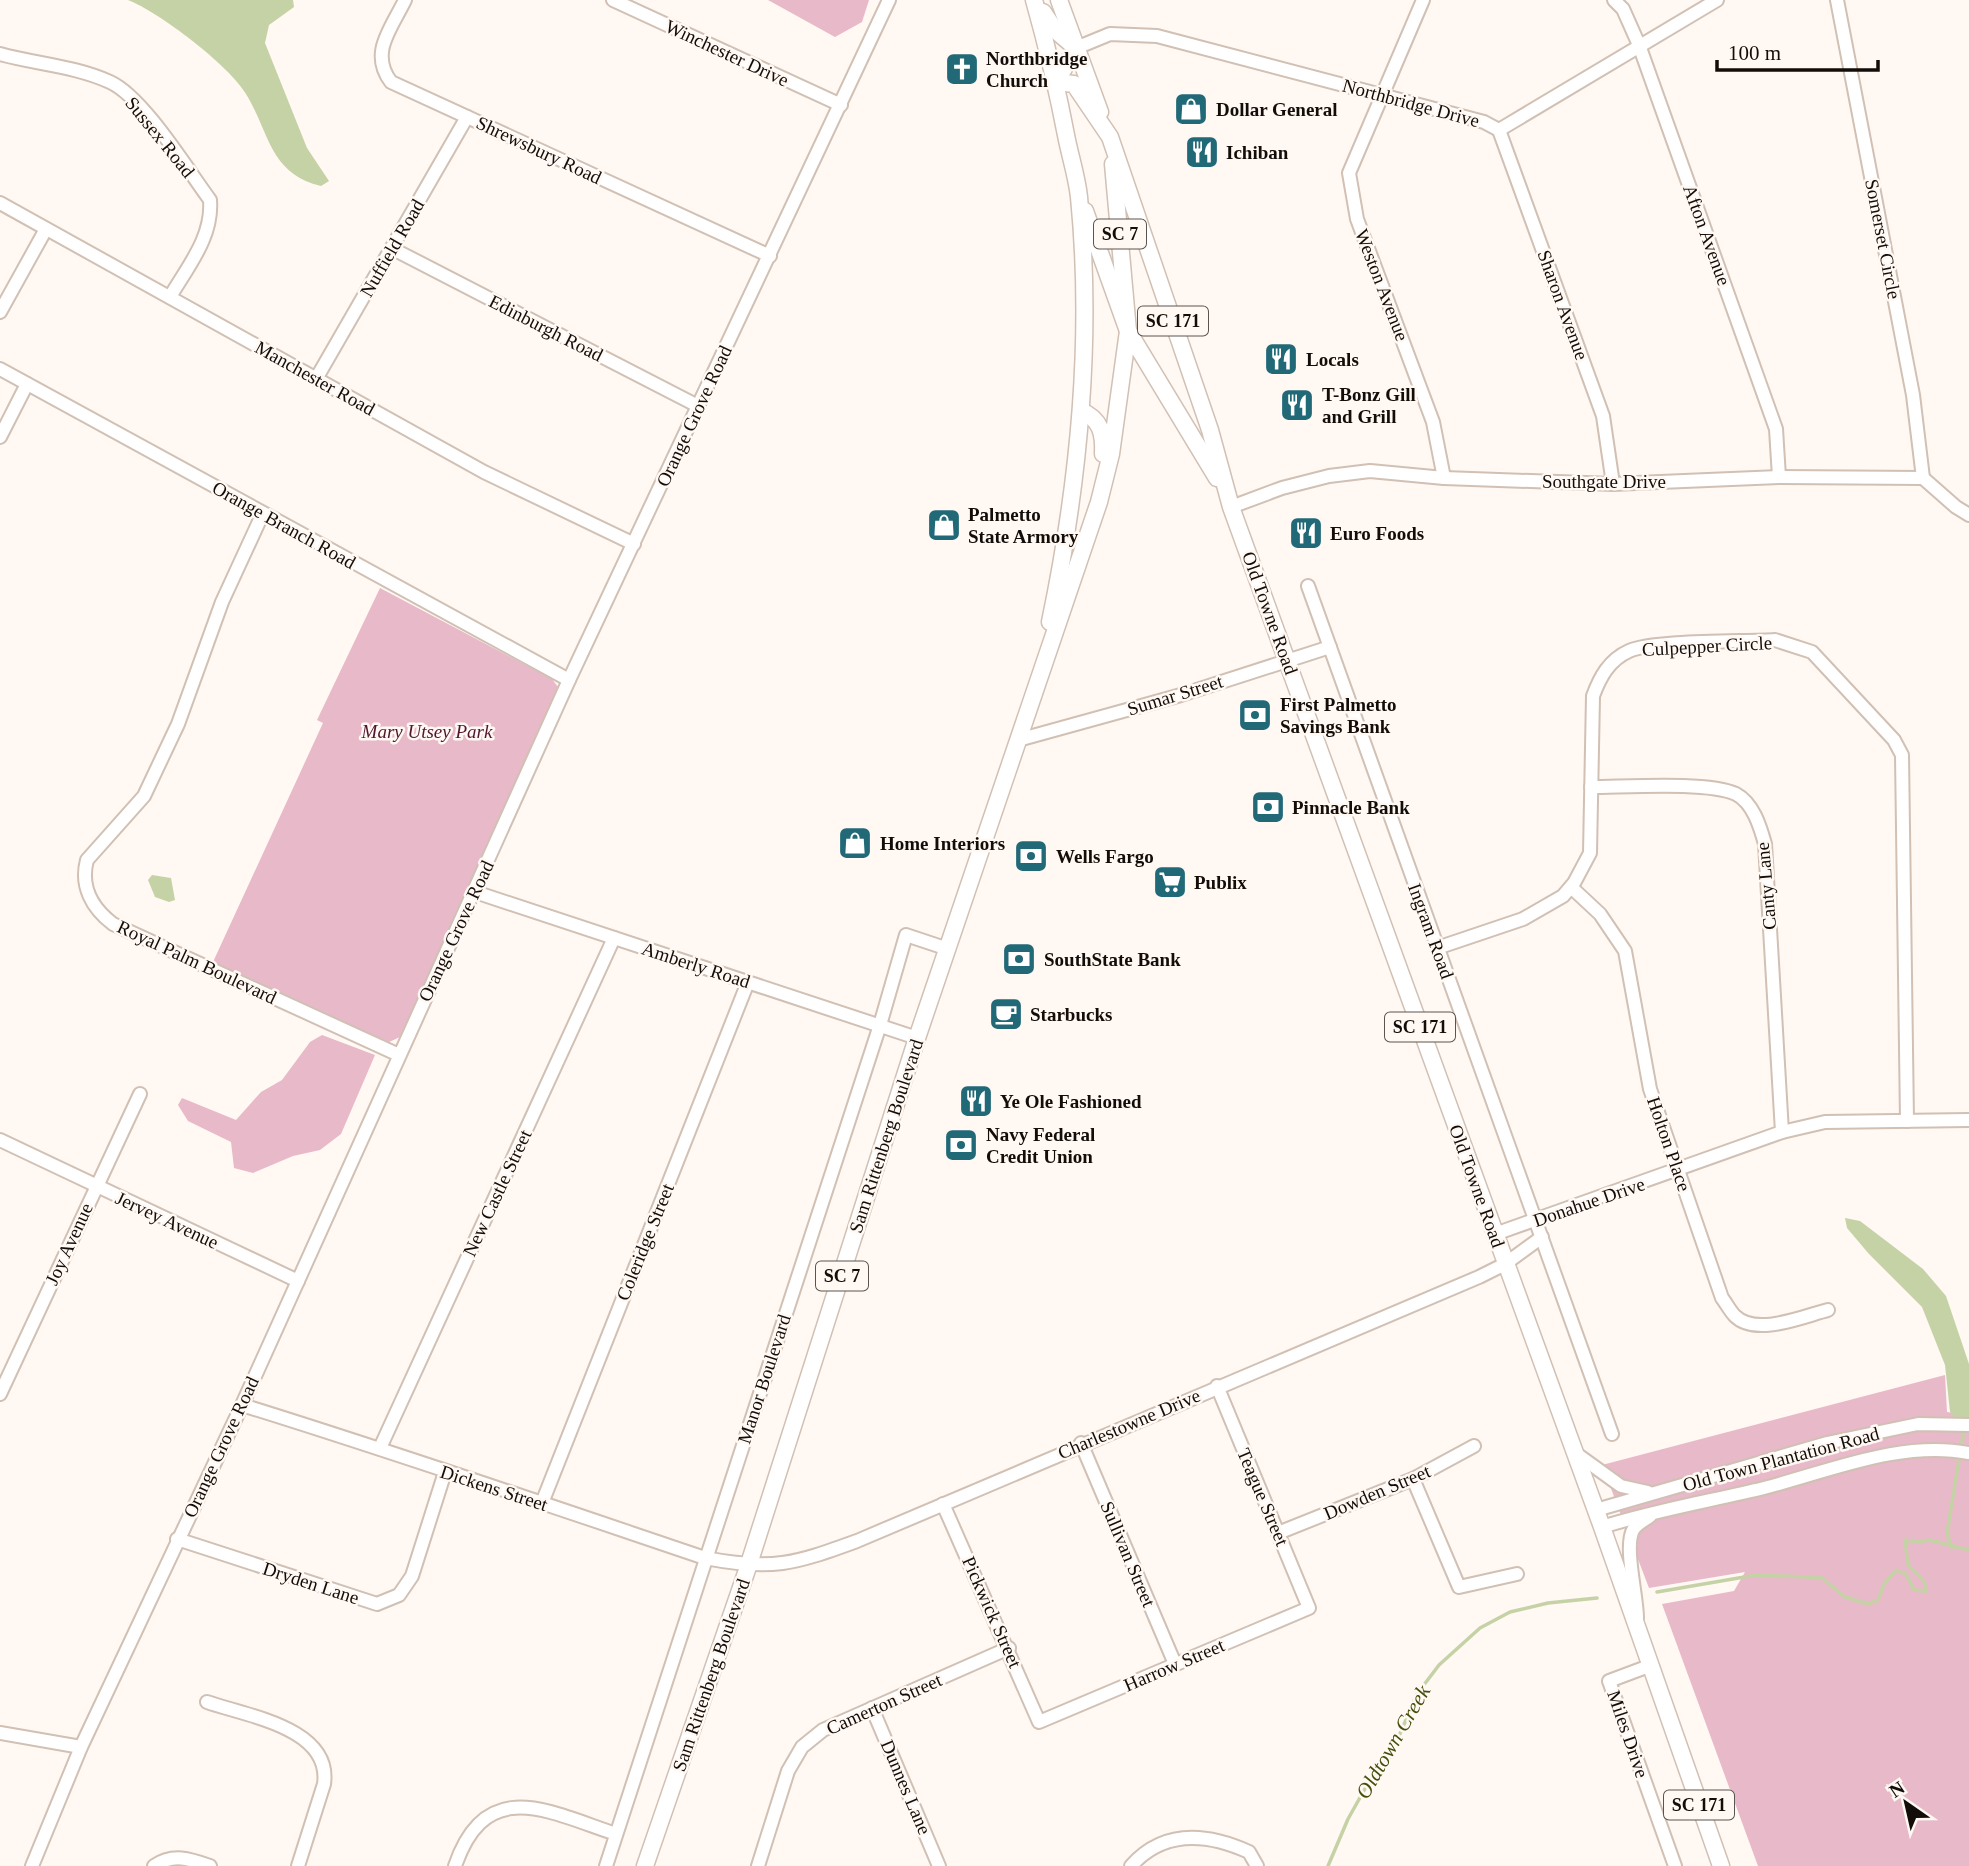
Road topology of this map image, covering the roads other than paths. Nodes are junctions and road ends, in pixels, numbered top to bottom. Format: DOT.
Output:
graph roads {
  1 [pos="405,0"];
  2 [pos="613,0"];
  3 [pos="889,0"];
  4 [pos="1035,0"];
  5 [pos="1059,0"];
  6 [pos="1423,0"];
  7 [pos="1614,0"];
  8 [pos="1717,0"];
  9 [pos="1837,0"];
  10 [pos="1639,45"];
  11 [pos="1076,48"];
  12 [pos="0,54"];
  13 [pos="1056,82"];
  14 [pos="1381,95"];
  15 [pos="841,105"];
  16 [pos="467,117"];
  17 [pos="1499,130"];
  18 [pos="1110,136"];
  19 [pos="1079,195"];
  20 [pos="0,203"];
  21 [pos="46,229"];
  22 [pos="393,249"];
  23 [pos="770,256"];
  24 [pos="170,297"];
  25 [pos="0,312"];
  26 [pos="1128,331"];
  27 [pos="0,369"];
  28 [pos="316,379"];
  29 [pos="27,384"];
  30 [pos="698,406"];
  31 [pos="1082,411"];
  32 [pos="0,437"];
  33 [pos="1779,477"];
  34 [pos="1444,478"];
  35 [pos="1923,478"];
  36 [pos="1613,484"];
  37 [pos="1099,502"];
  38 [pos="1231,507"];
  39 [pos="263,513"];
  40 [pos="1969,515"];
  41 [pos="634,544"];
  42 [pos="1308,586"];
  43 [pos="1330,647"];
  44 [pos="1287,661"];
  45 [pos="569,680"];
  46 [pos="1037,686"];
  47 [pos="1018,740"];
  48 [pos="1591,787"];
  49 [pos="1571,887"];
  50 [pos="475,891"];
  51 [pos="614,938"];
  52 [pos="1437,948"];
  53 [pos="948,949"];
  54 [pos="747,982"];
  55 [pos="880,1025"];
  56 [pos="917,1038"];
  57 [pos="399,1055"];
  58 [pos="140,1094"];
  59 [pos="1908,1121"];
  60 [pos="1969,1121"];
  61 [pos="1782,1132"];
  62 [pos="0,1140"];
  63 [pos="1678,1171"];
  64 [pos="96,1187"];
  65 [pos="1536,1221"];
  66 [pos="1495,1234"];
  67 [pos="1542,1237"];
  68 [pos="1505,1264"];
  69 [pos="298,1281"];
  70 [pos="1828,1310"];
  71 [pos="1217,1387"];
  72 [pos="0,1395"];
  73 [pos="242,1405"];
  74 [pos="1969,1425"];
  75 [pos="1612,1434"];
  76 [pos="1081,1443"];
  77 [pos="1474,1446"];
  78 [pos="380,1448"];
  79 [pos="1573,1452"];
  80 [pos="1969,1453"];
  81 [pos="445,1472"];
  82 [pos="1413,1479"];
  83 [pos="1655,1493"];
  84 [pos="542,1503"];
  85 [pos="943,1504"];
  86 [pos="1660,1509"];
  87 [pos="1596,1510"];
  88 [pos="1602,1527"];
  89 [pos="1278,1533"];
  90 [pos="177,1539"];
  91 [pos="705,1558"];
  92 [pos="748,1566"];
  93 [pos="1517,1574"];
  94 [pos="1309,1608"];
  95 [pos="1637,1634"];
  96 [pos="1009,1648"];
  97 [pos="1175,1664"];
  98 [pos="1649,1666"];
  99 [pos="206,1702"];
  100 [pos="872,1708"];
  101 [pos="1039,1722"];
  102 [pos="0,1732"];
  103 [pos="81,1747"];
  104 [pos="616,1834"];
  105 [pos="32,1866"];
  106 [pos="154,1866"];
  107 [pos="211,1866"];
  108 [pos="298,1866"];
  109 [pos="455,1866"];
  110 [pos="606,1866"];
  111 [pos="645,1866"];
  112 [pos="758,1866"];
  113 [pos="939,1866"];
  114 [pos="1131,1866"];
  115 [pos="1257,1866"];
  116 [pos="1675,1866"];
  117 [pos="1721,1866"];
  1 -- 16 [label="street, Shrewsbury Road"];
  2 -- 15 [label="street, Winchester Drive"];
  3 -- 15 [label="street, Orange Grove Road"];
  4 -- 11 [label="main road"];
  4 -- 13 [label="main road, Sam Rittenberg Boulevard / SC 7"];
  5 -- 11 [label="main road, Sam Rittenberg Boulevard / SC 7"];
  6 -- 14 [label="street"];
  7 -- 10 [label="street, Afton Avenue"];
  8 -- 10 [label="street, Northbridge Drive"];
  9 -- 35 [label="street, Somerset Circle"];
  10 -- 17 [label="street, Northbridge Drive"];
  10 -- 33 [label="street, Afton Avenue"];
  11 -- 13 [label="main road"];
  11 -- 14 [label="street, Northbridge Drive"];
  11 -- 18 [label="main road, Sam Rittenberg Boulevard / SC 7"];
  12 -- 24 [label="street, Sussex Road"];
  13 -- 18 [label="main road"];
  13 -- 19 [label="main road, Sam Rittenberg Boulevard / SC 7"];
  14 -- 17 [label="street, Northbridge Drive"];
  14 -- 34 [label="street, Weston Avenue"];
  15 -- 23 [label="street, Orange Grove Road"];
  16 -- 22 [label="street, Nuffield Road"];
  16 -- 23 [label="street, Shrewsbury Road"];
  17 -- 36 [label="street, Sharon Avenue"];
  18 -- 26 [label="main road, Sam Rittenberg Boulevard / SC 7"];
  18 -- 38 [label="main road, Old Towne Road / SC 171"];
  19 -- 26 [label="main road, Old Towne Road / SC 171"];
  19 -- 31 [label="main road, Sam Rittenberg Boulevard / SC 7"];
  20 -- 21 [label="street, Manchester Road"];
  21 -- 24 [label="street, Manchester Road"];
  21 -- 25 [label="street"];
  22 -- 28 [label="street, Nuffield Road"];
  22 -- 30 [label="street, Edinburgh Road"];
  23 -- 30 [label="street, Orange Grove Road"];
  24 -- 28 [label="street, Manchester Road"];
  26 -- 37 [label="main road, Sam Rittenberg Boulevard / SC 7"];
  26 -- 38 [label="main road, Old Towne Road / SC 171"];
  27 -- 29 [label="street, Orange Branch Road"];
  28 -- 41 [label="street, Manchester Road"];
  29 -- 32 [label="street"];
  29 -- 39 [label="street, Orange Branch Road"];
  30 -- 41 [label="street, Orange Grove Road"];
  31 -- 37 [label="main road"];
  31 -- 46 [label="main road, Sam Rittenberg Boulevard / SC 7"];
  33 -- 35 [label="street, Southgate Drive"];
  33 -- 36 [label="street, Southgate Drive"];
  34 -- 36 [label="street, Southgate Drive"];
  34 -- 38 [label="street, Southgate Drive"];
  35 -- 40 [label="street"];
  37 -- 46 [label="main road, Sam Rittenberg Boulevard / SC 7"];
  38 -- 44 [label="main road, Old Towne Road / SC 171"];
  39 -- 45 [label="street, Orange Branch Road"];
  39 -- 57 [label="street, Royal Palm Boulevard"];
  41 -- 45 [label="street, Orange Grove Road"];
  42 -- 43 [label="street, Ingram Road"];
  43 -- 44 [label="street, Sumar Street"];
  43 -- 52 [label="street, Ingram Road"];
  44 -- 47 [label="street, Sumar Street"];
  44 -- 66 [label="main road, Old Towne Road / SC 171"];
  45 -- 50 [label="street, Orange Grove Road"];
  46 -- 47 [label="main road, Sam Rittenberg Boulevard / SC 7"];
  47 -- 53 [label="main road, Sam Rittenberg Boulevard / SC 7"];
  48 -- 49 [label="street, Culpepper Circle"];
  48 -- 59 [label="street, Culpepper Circle"];
  48 -- 61 [label="street, Canty Lane"];
  49 -- 52 [label="street, Culpepper Circle"];
  49 -- 63 [label="street, Holton Place"];
  50 -- 51 [label="street, Amberly Road"];
  50 -- 57 [label="street, Orange Grove Road"];
  51 -- 54 [label="street, Amberly Road"];
  51 -- 78 [label="street, New Castle Street"];
  52 -- 65 [label="street, Ingram Road"];
  53 -- 55 [label="street, Manor Boulevard"];
  53 -- 56 [label="main road, Sam Rittenberg Boulevard / SC 7"];
  54 -- 55 [label="street, Amberly Road"];
  54 -- 84 [label="street, Coleridge Street"];
  55 -- 56 [label="street, Amberly Road"];
  55 -- 91 [label="street, Manor Boulevard"];
  56 -- 92 [label="main road, Sam Rittenberg Boulevard / SC 7"];
  57 -- 69 [label="street, Orange Grove Road"];
  58 -- 64 [label="street, Joy Avenue"];
  59 -- 60 [label="street, Donahue Drive"];
  59 -- 61 [label="street, Donahue Drive"];
  61 -- 63 [label="street, Donahue Drive"];
  62 -- 64 [label="street, Jervey Avenue"];
  63 -- 65 [label="street, Donahue Drive"];
  63 -- 70 [label="street, Holton Place"];
  64 -- 69 [label="street, Jervey Avenue"];
  64 -- 72 [label="street, Joy Avenue"];
  65 -- 66 [label="street, Donahue Drive"];
  65 -- 67 [label="street, Ingram Road"];
  66 -- 68 [label="main road, Old Towne Road / SC 171"];
  67 -- 68 [label="street, Charlestowne Drive"];
  67 -- 75 [label="street, Ingram Road"];
  68 -- 71 [label="street, Charlestowne Drive"];
  68 -- 79 [label="main road, Old Towne Road / SC 171"];
  69 -- 73 [label="street, Orange Grove Road"];
  71 -- 76 [label="street, Charlestowne Drive"];
  71 -- 89 [label="street, Teague Street"];
  73 -- 78 [label="street, Dickens Street"];
  73 -- 90 [label="street, Orange Grove Road"];
  74 -- 83 [label="street, Old Town Plantation Road"];
  76 -- 85 [label="street, Charlestowne Drive"];
  76 -- 97 [label="street, Sullivan Street"];
  77 -- 82 [label="street, Dowden Street"];
  78 -- 81 [label="street, Dickens Street"];
  79 -- 83 [label="street"];
  79 -- 87 [label="main road, Old Towne Road / SC 171"];
  80 -- 86 [label="street, Old Town Plantation Road"];
  81 -- 84 [label="street, Dickens Street"];
  81 -- 90 [label="street, Dryden Lane"];
  82 -- 89 [label="street, Dowden Street"];
  82 -- 93 [label="street"];
  83 -- 86 [label="street"];
  83 -- 87 [label="street, Old Town Plantation Road"];
  84 -- 91 [label="street, Dickens Street"];
  85 -- 92 [label="street, Charlestowne Drive"];
  85 -- 96 [label="street, Pickwick Street"];
  86 -- 88 [label="street, Old Town Plantation Road"];
  86 -- 95 [label="street"];
  87 -- 88 [label="main road, Old Towne Road / SC 171"];
  88 -- 95 [label="main road, Old Towne Road / SC 171"];
  89 -- 94 [label="street, Teague Street"];
  90 -- 103 [label="street, Orange Grove Road"];
  91 -- 92 [label="street, Dickens Street"];
  91 -- 104 [label="street, Manor Boulevard"];
  92 -- 111 [label="main road, Sam Rittenberg Boulevard / SC 7"];
  94 -- 97 [label="street, Harrow Street"];
  95 -- 98 [label="main road, Old Towne Road / SC 171"];
  96 -- 100 [label="street, Camerton Street"];
  96 -- 101 [label="street, Pickwick Street"];
  97 -- 101 [label="street, Harrow Street"];
  98 -- 116 [label="street, Miles Drive"];
  98 -- 117 [label="main road, Old Towne Road / SC 171"];
  99 -- 108 [label="street"];
  100 -- 112 [label="street, Camerton Street"];
  100 -- 113 [label="street, Dunnes Lane"];
  102 -- 103 [label="street"];
  103 -- 105 [label="street, Orange Grove Road"];
  104 -- 109 [label="street"];
  104 -- 110 [label="street, Manor Boulevard"];
  106 -- 107 [label="street"];
  114 -- 115 [label="street"];
}
